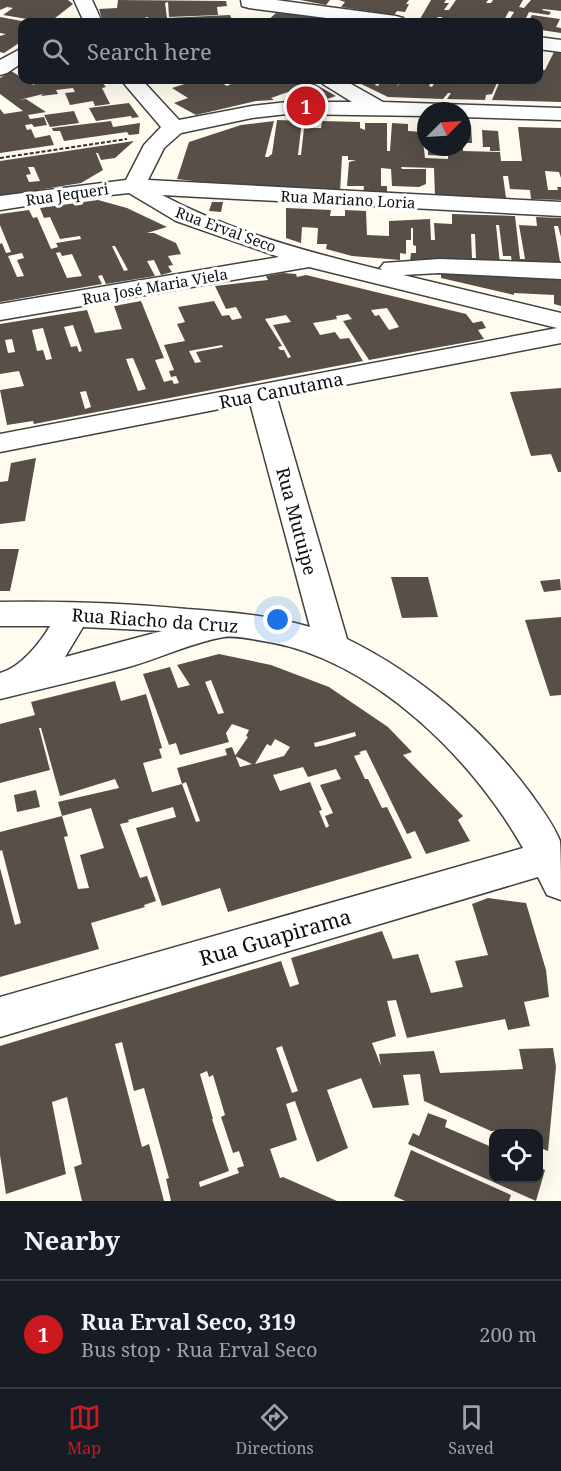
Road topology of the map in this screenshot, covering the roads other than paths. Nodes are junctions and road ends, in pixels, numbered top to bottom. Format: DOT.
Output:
graph roads {
  1 [pos="249,7"];
  2 [pos="357,18"];
  3 [pos="543,44"];
  4 [pos="561,46"];
  5 [pos="18,57"];
  6 [pos="0,69"];
  7 [pos="134,84"];
  8 [pos="337,84"];
  9 [pos="378,108"];
  10 [pos="561,114"];
  11 [pos="166,133"];
  12 [pos="134,186"];
  13 [pos="0,203"];
  14 [pos="561,209"];
  15 [pos="309,260"];
  16 [pos="561,271"];
  17 [pos="368,273"];
  18 [pos="0,312"];
  19 [pos="561,321"];
  20 [pos="561,334"];
  21 [pos="262,394"];
  22 [pos="0,443"];
  23 [pos="72,613"];
  24 [pos="0,614"];
  25 [pos="226,624"];
  26 [pos="332,647"];
  27 [pos="9,684"];
  28 [pos="555,870"];
  29 [pos="0,1017"];
  1 -- 2 [label="street"];
  3 -- 4 [label="street"];
  5 -- 6 [label="street"];
  7 -- 11 [label="street"];
  8 -- 9 [label="street"];
  9 -- 10 [label="street"];
  9 -- 11 [label="street"];
  11 -- 12 [label="street"];
  12 -- 13 [label="street, Rua Jequeri"];
  12 -- 14 [label="street, Rua Mariano Loria"];
  12 -- 15 [label="street, Rua Erval Seco"];
  15 -- 17 [label="street, Rua Erval Seco"];
  15 -- 18 [label="street, Rua José Maria Viela"];
  16 -- 17 [label="street"];
  17 -- 19 [label="street, Rua Erval Seco"];
  20 -- 21 [label="street, Rua Canutama"];
  21 -- 22 [label="street, Rua Canutama"];
  21 -- 26 [label="street, Rua Mutuipe"];
  23 -- 24 [label="street, Rua Riacho da Cruz"];
  23 -- 25 [label="street, Rua Riacho da Cruz"];
  23 -- 27 [label="street"];
  25 -- 26 [label="street, Rua Riacho da Cruz"];
  25 -- 27 [label="street"];
  26 -- 28 [label="street, Rua Riacho da Cruz"];
  28 -- 29 [label="street, Rua Guapirama"];
}
